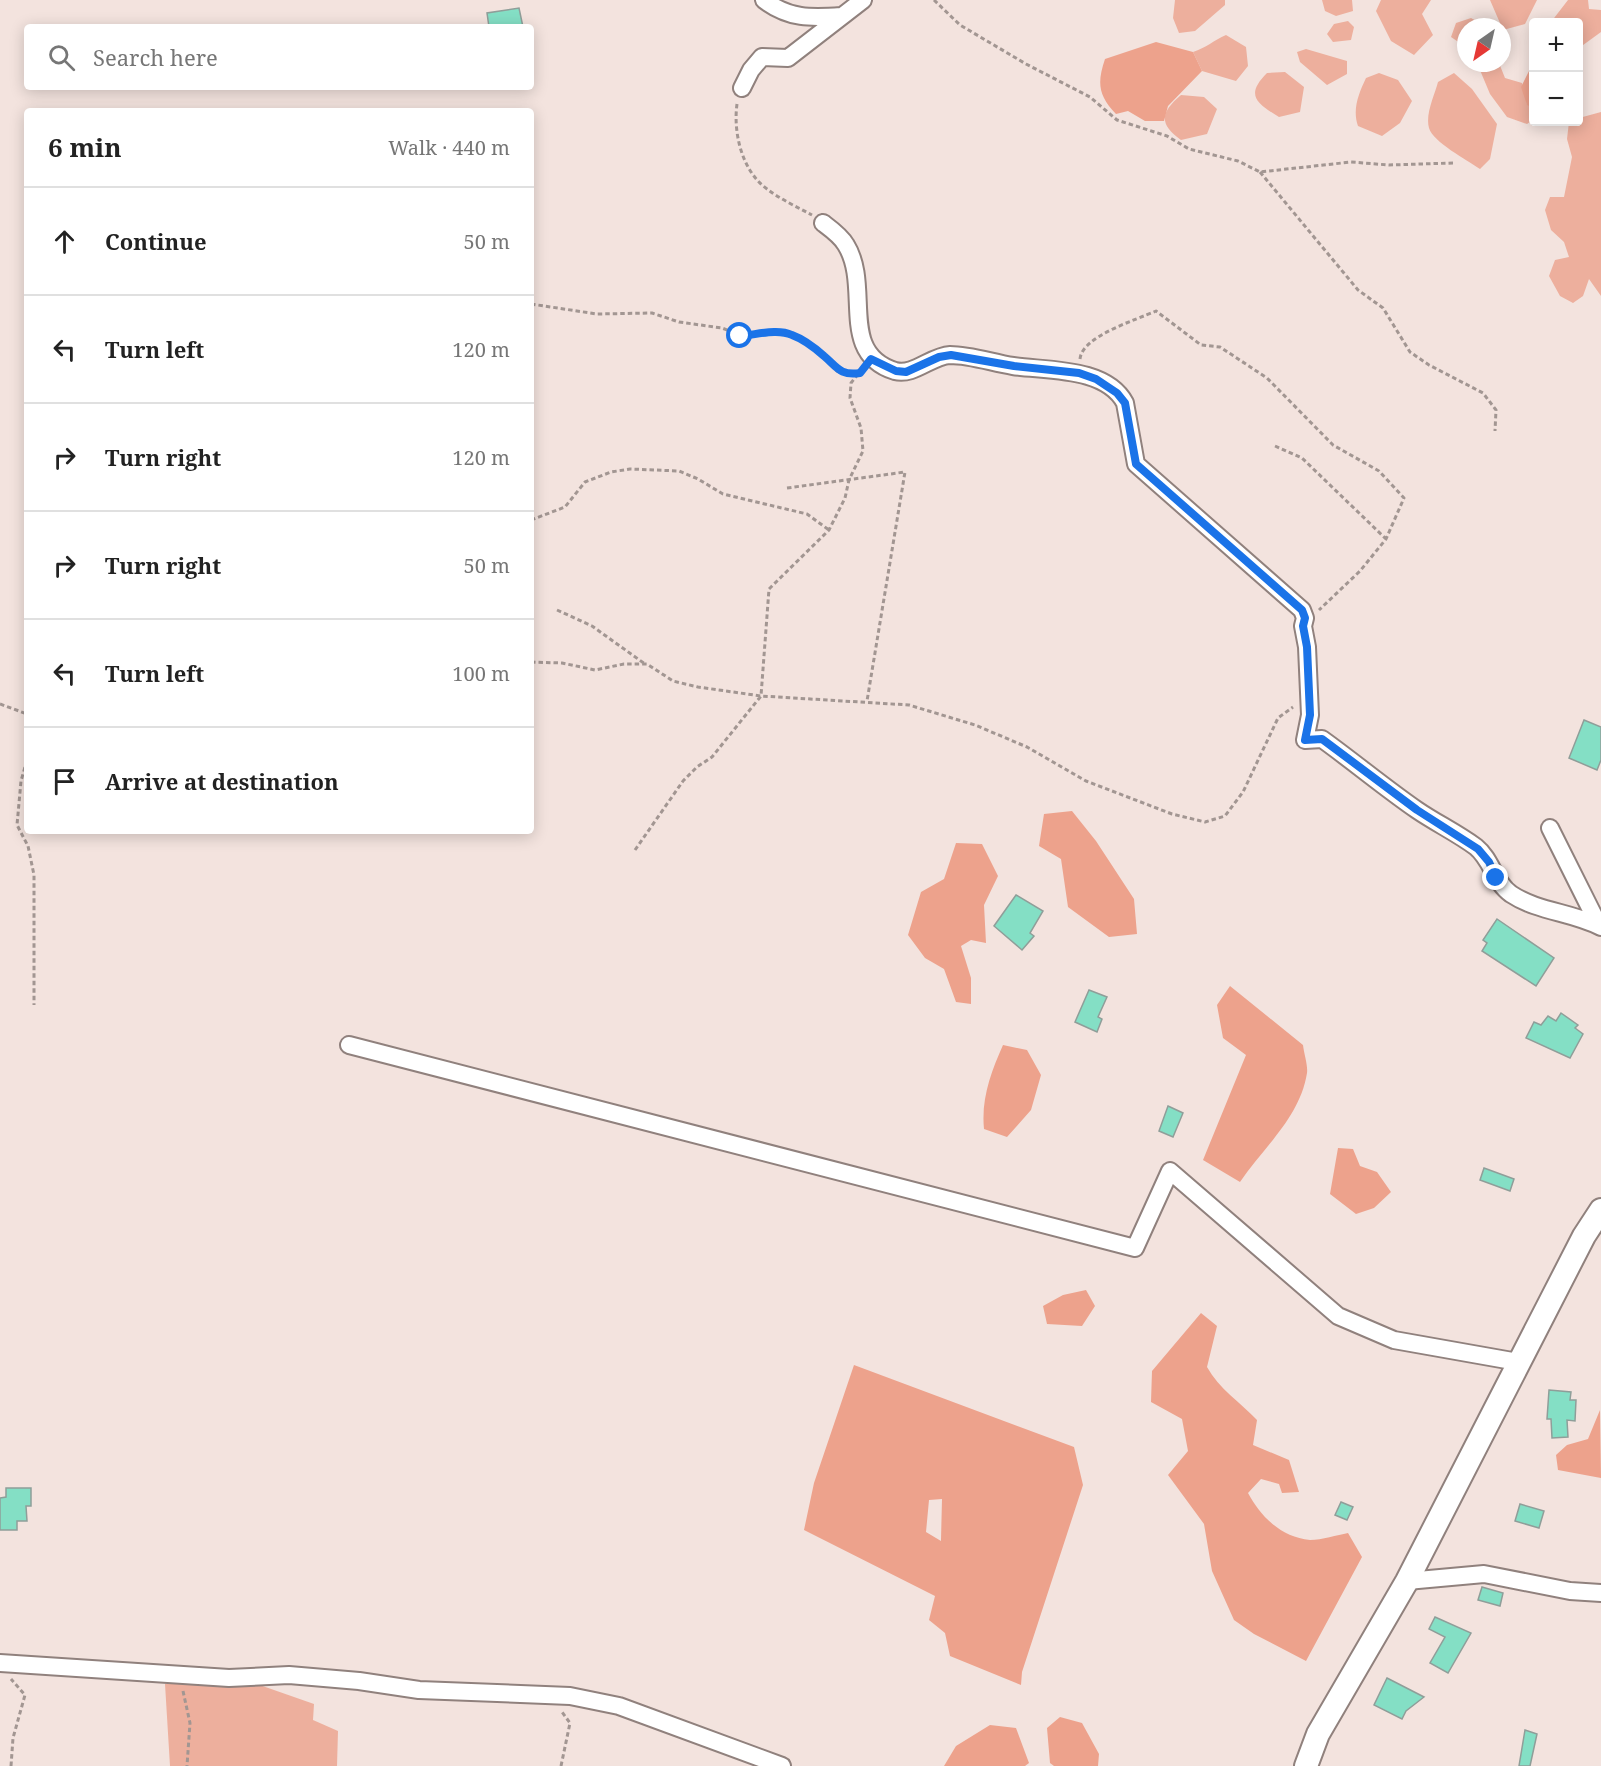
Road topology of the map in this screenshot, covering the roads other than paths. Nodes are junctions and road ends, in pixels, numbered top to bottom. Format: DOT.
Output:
graph roads {
  1 [pos="765,0"];
  2 [pos="863,0"];
  3 [pos="842,16"];
  4 [pos="742,88"];
  5 [pos="823,223"];
  6 [pos="1550,828"];
  7 [pos="1600,926"];
  8 [pos="349,1045"];
  9 [pos="1601,1210"];
  10 [pos="1518,1362"];
  11 [pos="1407,1581"];
  12 [pos="1601,1593"];
  13 [pos="5,1670"];
  14 [pos="782,1766"];
  15 [pos="1306,1766"];
  1 -- 3 [label="street"];
  2 -- 3 [label="street"];
  3 -- 4 [label="street"];
  5 -- 7 [label="street"];
  6 -- 7 [label="street"];
  8 -- 10 [label="street"];
  9 -- 10 [label="street"];
  10 -- 11 [label="street"];
  11 -- 12 [label="street"];
  11 -- 15 [label="street"];
  13 -- 14 [label="street"];
}
